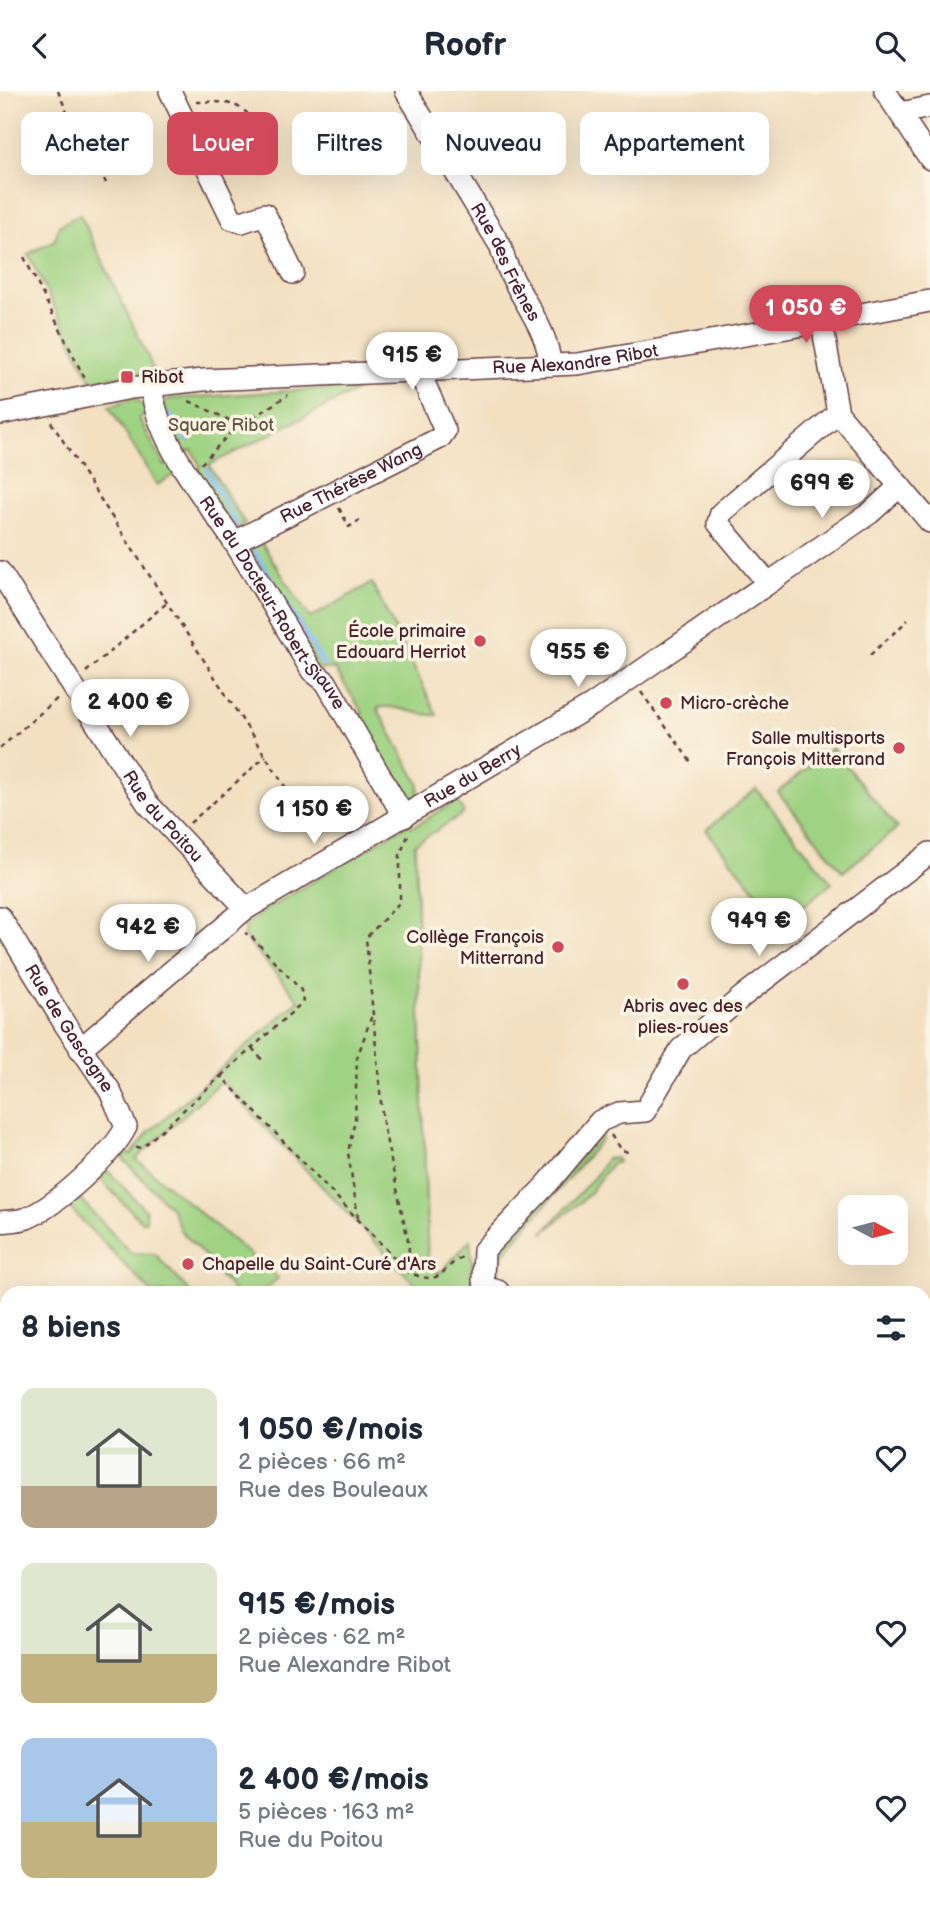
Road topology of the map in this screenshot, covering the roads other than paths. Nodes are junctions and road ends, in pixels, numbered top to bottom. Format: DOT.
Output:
graph roads {
  1 [pos="406,91"];
  2 [pos="885,91"];
  3 [pos="172,96"];
  4 [pos="930,107"];
  5 [pos="901,113"];
  6 [pos="930,159"];
  7 [pos="293,273"];
  8 [pos="930,301"];
  9 [pos="823,324"];
  10 [pos="550,365"];
  11 [pos="419,370"];
  12 [pos="156,386"];
  13 [pos="838,413"];
  14 [pos="0,414"];
  15 [pos="900,486"];
  16 [pos="930,522"];
  17 [pos="234,542"];
  18 [pos="0,572"];
  19 [pos="768,583"];
  20 [pos="404,817"];
  21 [pos="930,853"];
  22 [pos="238,915"];
  23 [pos="0,917"];
  24 [pos="80,1049"];
  25 [pos="0,1222"];
  26 [pos="485,1286"];
  1 -- 10 [label="street, Rue des Frênes"];
  2 -- 5 [label="street"];
  3 -- 7 [label="street"];
  4 -- 5 [label="street"];
  5 -- 6 [label="street"];
  8 -- 9 [label="street, Rue Alexandre Ribot"];
  9 -- 10 [label="street, Rue Alexandre Ribot"];
  9 -- 13 [label="street"];
  10 -- 11 [label="street, Rue Alexandre Ribot"];
  11 -- 12 [label="street, Rue Alexandre Ribot"];
  11 -- 17 [label="street, Rue Thérèse Wang"];
  12 -- 14 [label="street, Rue Alexandre Ribot"];
  12 -- 17 [label="street, Rue du Docteur-Robert-Siauve"];
  13 -- 15 [label="street"];
  13 -- 19 [label="street"];
  15 -- 16 [label="street"];
  15 -- 19 [label="street, Rue du Berry"];
  17 -- 20 [label="street, Rue du Docteur-Robert-Siauve"];
  18 -- 22 [label="street, Rue du Poitou"];
  19 -- 20 [label="street, Rue du Berry"];
  20 -- 22 [label="street, Rue du Berry"];
  21 -- 26 [label="street"];
  22 -- 24 [label="street, Rue du Berry"];
  23 -- 24 [label="street, Rue de Gascogne"];
  24 -- 25 [label="street, Rue de Gascogne"];
}
